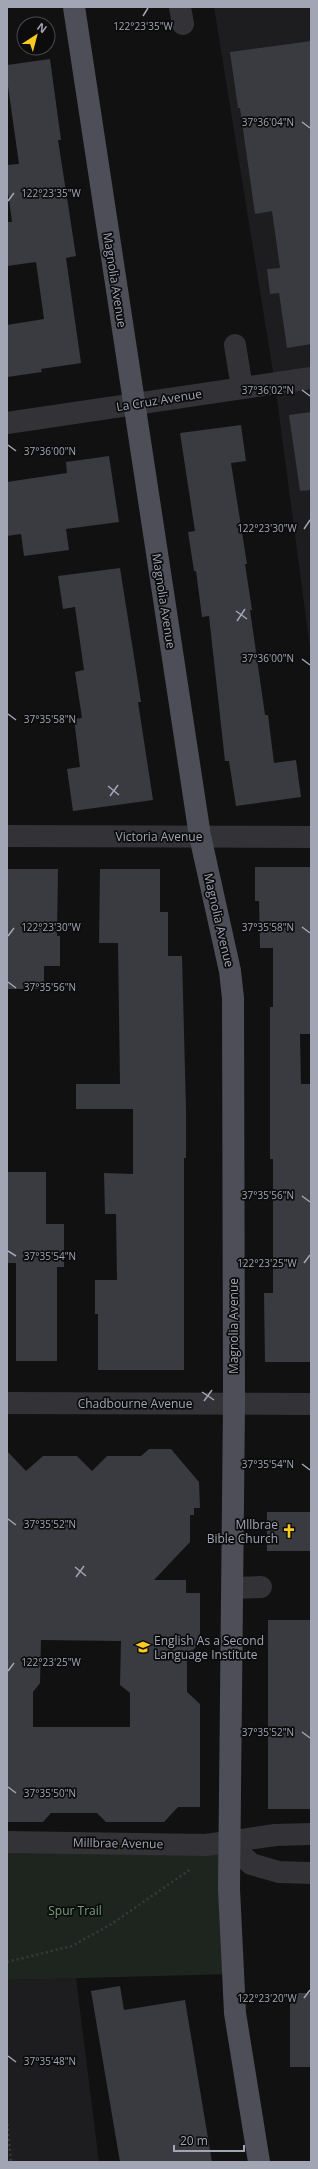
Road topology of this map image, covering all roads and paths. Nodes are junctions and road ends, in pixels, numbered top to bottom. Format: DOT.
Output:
graph roads {
  1 [pos="74,7"];
  2 [pos="235,345"];
  3 [pos="311,378"];
  4 [pos="242,388"];
  5 [pos="134,404"];
  6 [pos="7,423"];
  7 [pos="7,836"];
  8 [pos="200,836"];
  9 [pos="311,837"];
  10 [pos="7,1403"];
  11 [pos="234,1404"];
  12 [pos="311,1404"];
  13 [pos="262,1587"];
  14 [pos="232,1588"];
  15 [pos="311,1834"];
  16 [pos="7,1842"];
  17 [pos="230,1843"];
  18 [pos="192,1869"];
  19 [pos="311,1873"];
  20 [pos="7,1962"];
  21 [pos="7,2119"];
  22 [pos="11,2162"];
  23 [pos="259,2162"];
  1 -- 5 [label="main road, Magnolia Avenue"];
  2 -- 4 [label="street"];
  3 -- 4 [label="street, La Cruz Avenue"];
  4 -- 5 [label="street, La Cruz Avenue"];
  5 -- 6 [label="street, La Cruz Avenue"];
  5 -- 8 [label="main road, Magnolia Avenue"];
  7 -- 8 [label="street, Victoria Avenue"];
  8 -- 9 [label="street, Victoria Avenue"];
  8 -- 11 [label="main road, Magnolia Avenue"];
  10 -- 11 [label="street, Chadbourne Avenue"];
  11 -- 12 [label="street, Chadbourne Avenue"];
  11 -- 14 [label="main road, Magnolia Avenue"];
  13 -- 14 [label="street"];
  14 -- 17 [label="main road, Magnolia Avenue"];
  15 -- 17 [label="street, Millbrae Avenue"];
  16 -- 17 [label="street, Millbrae Avenue"];
  17 -- 19 [label="street"];
  17 -- 23 [label="main road, Magnolia Avenue"];
  18 -- 20 [label="path"];
  21 -- 22 [label="path"];
}
